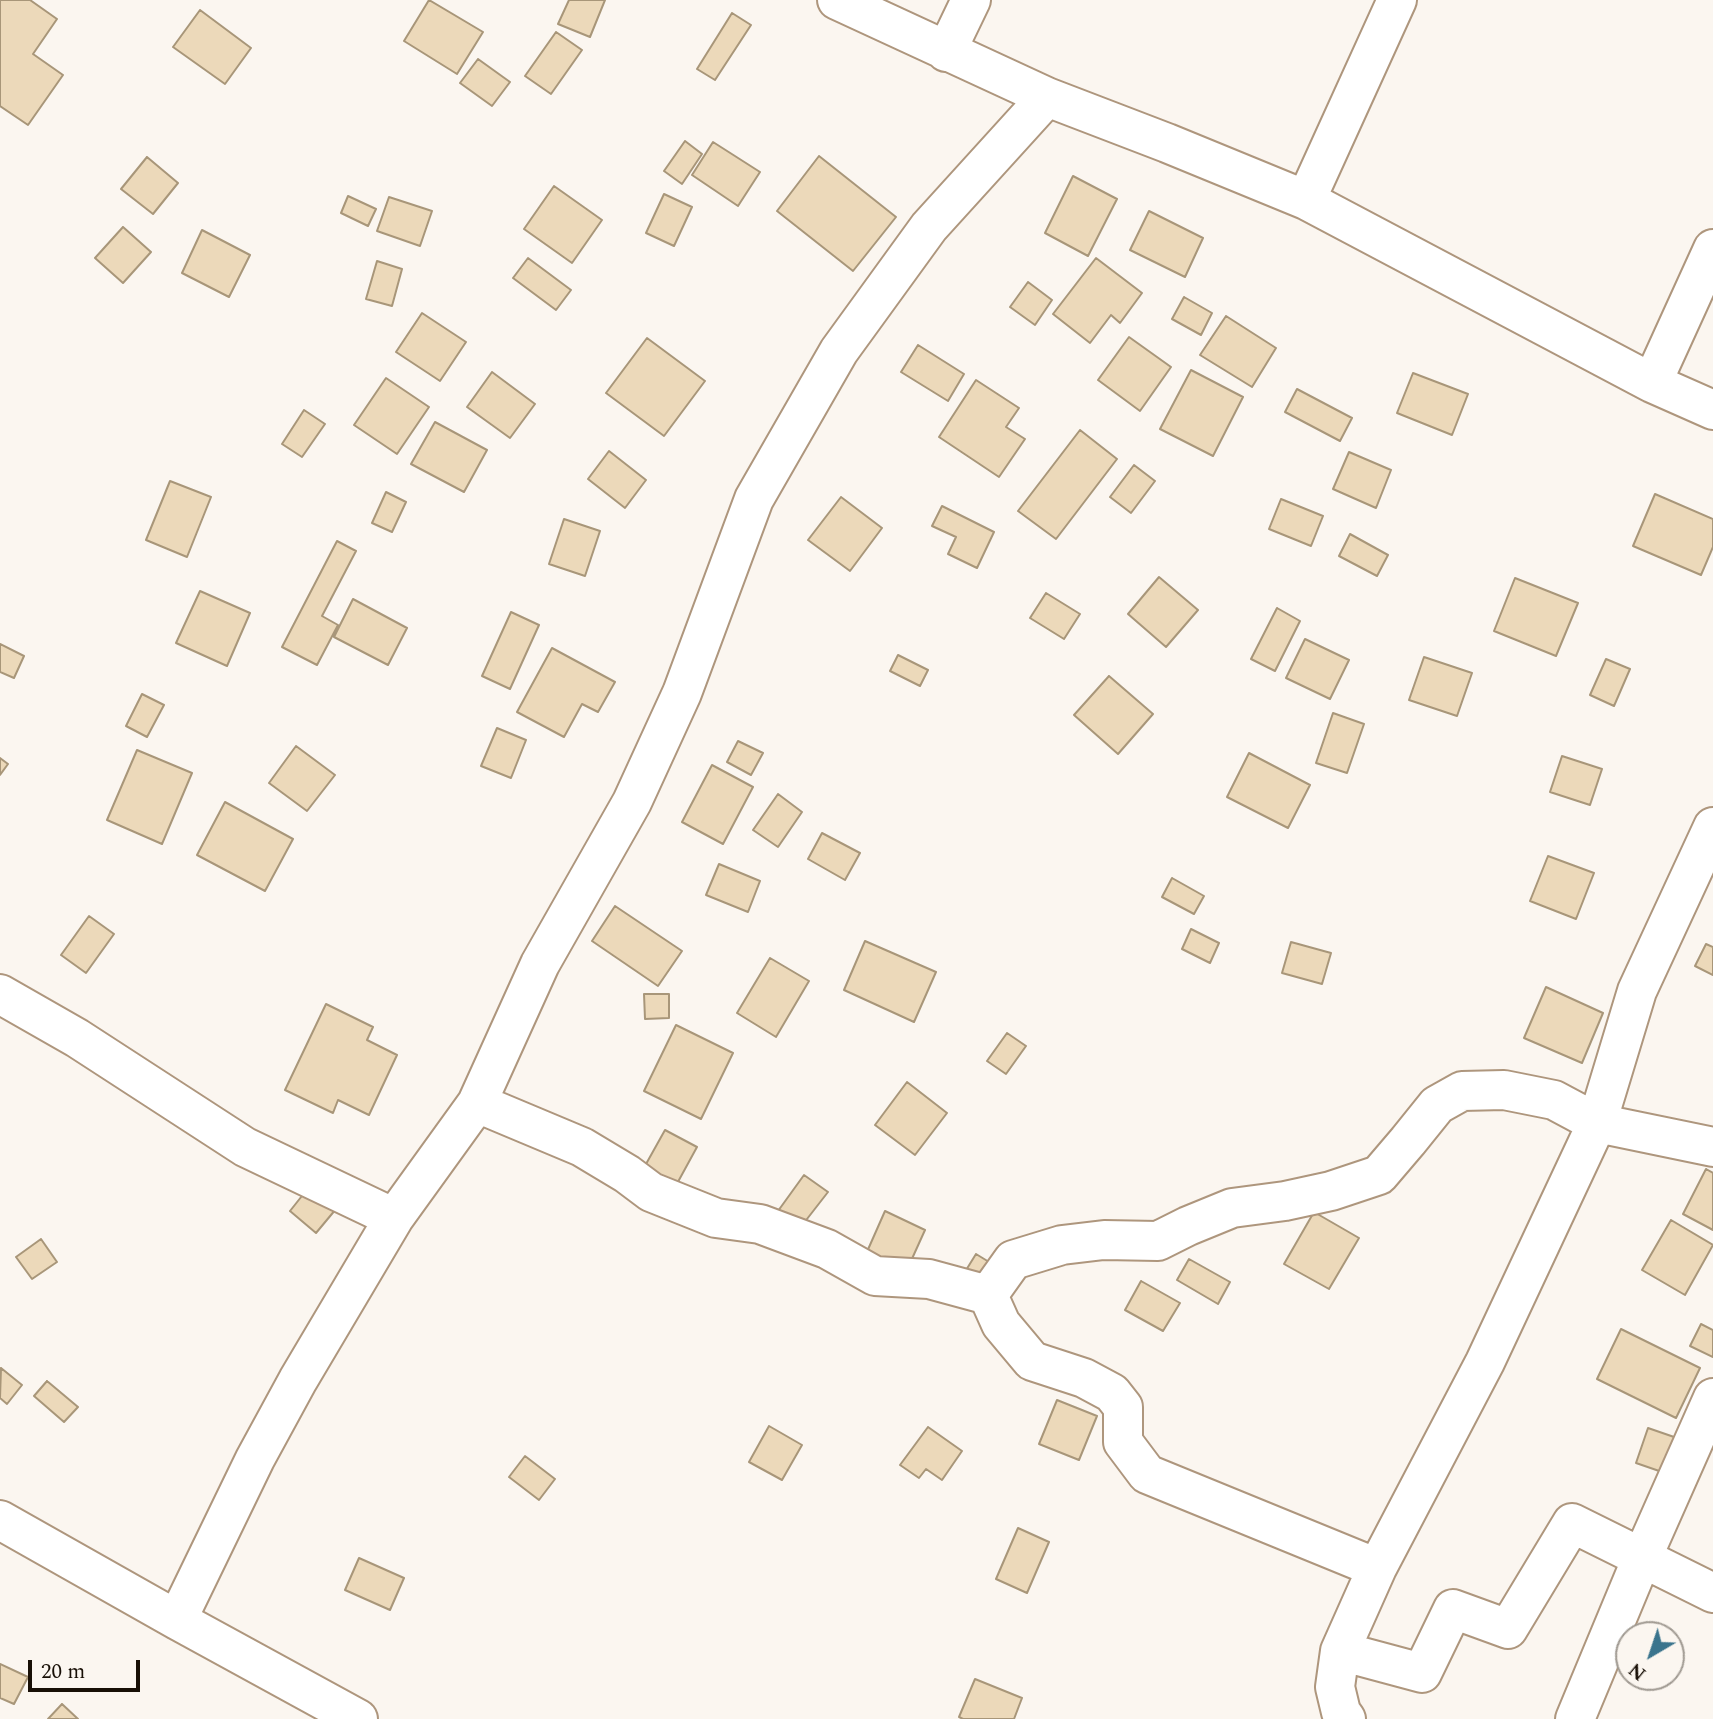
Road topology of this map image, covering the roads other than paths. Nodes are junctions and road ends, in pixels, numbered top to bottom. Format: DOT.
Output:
graph roads {
  1 [pos="837,0"];
  2 [pos="971,0"];
  3 [pos="1397,0"];
  4 [pos="946,52"];
  5 [pos="1047,97"];
  6 [pos="1306,200"];
  7 [pos="1713,249"];
  8 [pos="1652,383"];
  9 [pos="1713,410"];
  10 [pos="1713,827"];
  11 [pos="0,994"];
  12 [pos="477,1102"];
  13 [pos="1597,1123"];
  14 [pos="1713,1147"];
  15 [pos="394,1218"];
  16 [pos="988,1296"];
  17 [pos="1713,1398"];
  18 [pos="0,1520"];
  19 [pos="1642,1558"];
  20 [pos="1377,1568"];
  21 [pos="1713,1593"];
  22 [pos="177,1620"];
  23 [pos="1336,1694"];
  24 [pos="358,1719"];
  25 [pos="1575,1719"];
  1 -- 4 [label="street"];
  2 -- 4 [label="street"];
  3 -- 6 [label="street"];
  4 -- 5 [label="street"];
  5 -- 6 [label="street"];
  5 -- 12 [label="street"];
  6 -- 8 [label="street"];
  7 -- 8 [label="street"];
  8 -- 9 [label="street"];
  10 -- 13 [label="street"];
  11 -- 15 [label="street"];
  12 -- 15 [label="street"];
  12 -- 16 [label="street"];
  13 -- 14 [label="street"];
  13 -- 16 [label="street"];
  13 -- 20 [label="street"];
  15 -- 22 [label="street"];
  16 -- 20 [label="street"];
  17 -- 19 [label="street"];
  18 -- 22 [label="street"];
  19 -- 21 [label="street"];
  19 -- 23 [label="street"];
  19 -- 25 [label="street"];
  20 -- 23 [label="street"];
  22 -- 24 [label="street"];
}
